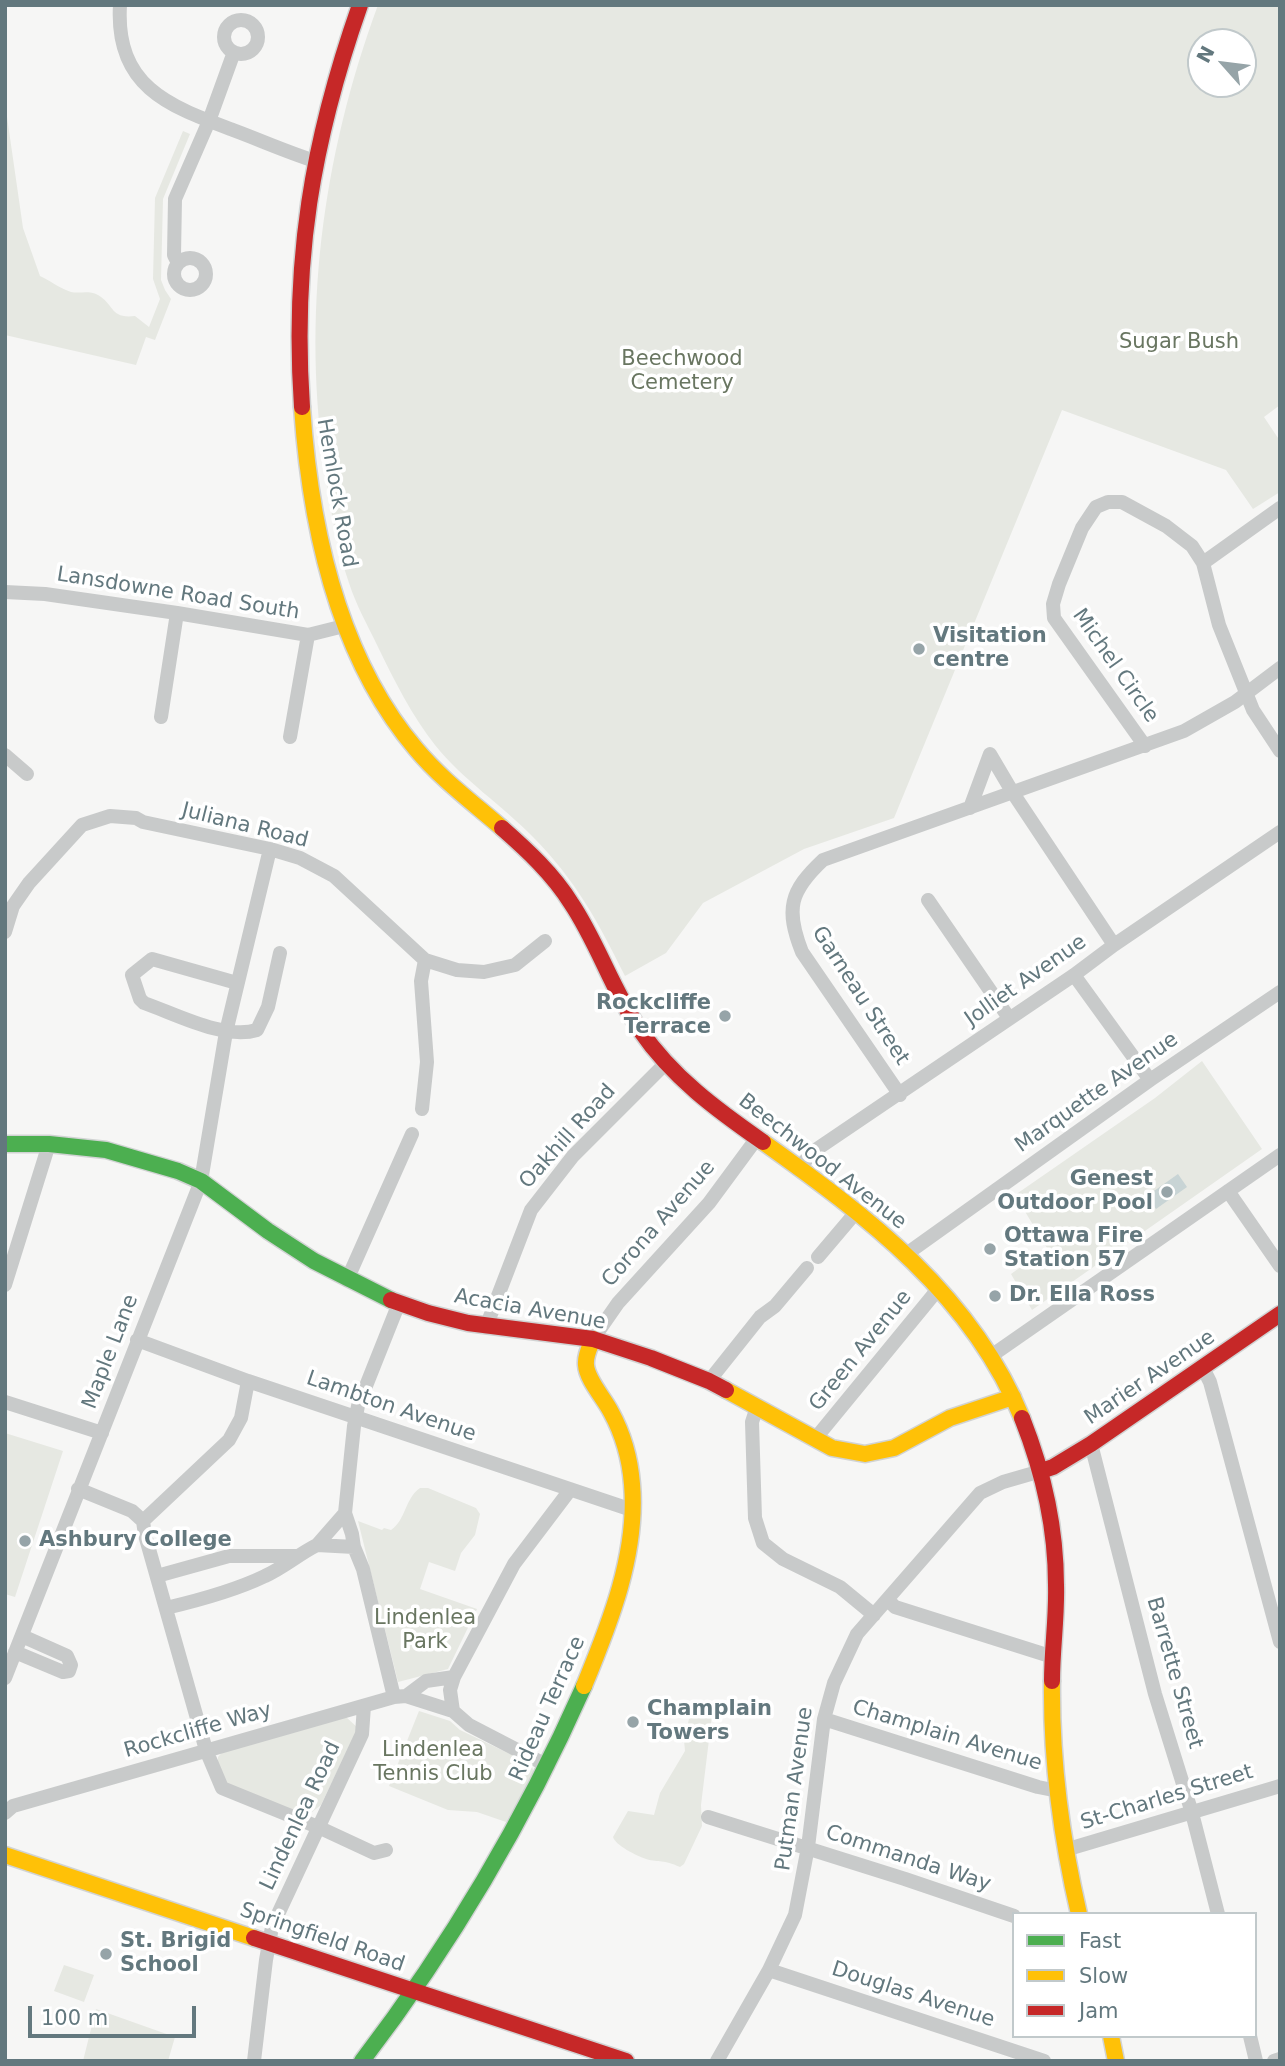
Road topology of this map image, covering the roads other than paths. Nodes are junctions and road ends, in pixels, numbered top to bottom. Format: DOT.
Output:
graph roads {
  1 [pos="120,5"];
  2 [pos="360,5"];
  3 [pos="234,52"];
  4 [pos="209,121"];
  5 [pos="315,161"];
  6 [pos="178,263"];
  7 [pos="1280,508"];
  8 [pos="1203,563"];
  9 [pos="5,592"];
  10 [pos="177,613"];
  11 [pos="344,626"];
  12 [pos="308,635"];
  13 [pos="1280,668"];
  14 [pos="1247,691"];
  15 [pos="161,717"];
  16 [pos="290,737"];
  17 [pos="1145,746"];
  18 [pos="1280,751"];
  19 [pos="5,755"];
  20 [pos="27,774"];
  21 [pos="1013,793"];
  22 [pos="970,808"];
  23 [pos="1280,832"];
  24 [pos="270,849"];
  25 [pos="928,900"];
  26 [pos="9,904"];
  27 [pos="574,907"];
  28 [pos="5,932"];
  29 [pos="545,941"];
  30 [pos="1114,945"];
  31 [pos="281,953"];
  32 [pos="425,960"];
  33 [pos="1074,975"];
  34 [pos="237,983"];
  35 [pos="1280,992"];
  36 [pos="1009,1018"];
  37 [pos="226,1032"];
  38 [pos="666,1063"];
  39 [pos="1150,1080"];
  40 [pos="900,1095"];
  41 [pos="422,1109"];
  42 [pos="412,1134"];
  43 [pos="757,1138"];
  44 [pos="5,1144"];
  45 [pos="49,1144"];
  46 [pos="1280,1155"];
  47 [pos="798,1168"];
  48 [pos="201,1181"];
  49 [pos="1228,1191"];
  50 [pos="856,1211"];
  51 [pos="905,1255"];
  52 [pos="818,1258"];
  53 [pos="1280,1266"];
  54 [pos="807,1268"];
  55 [pos="347,1280"];
  56 [pos="5,1285"];
  57 [pos="939,1289"];
  58 [pos="399,1303"];
  59 [pos="1280,1314"];
  60 [pos="486,1327"];
  61 [pos="593,1339"];
  62 [pos="138,1340"];
  63 [pos="991,1356"];
  64 [pos="1203,1367"];
  65 [pos="248,1381"];
  66 [pos="709,1381"];
  67 [pos="1013,1397"];
  68 [pos="5,1402"];
  69 [pos="757,1407"];
  70 [pos="357,1417"];
  71 [pos="102,1433"];
  72 [pos="816,1439"];
  73 [pos="1091,1444"];
  74 [pos="1041,1471"];
  75 [pos="78,1489"];
  76 [pos="570,1490"];
  77 [pos="632,1510"];
  78 [pos="345,1513"];
  79 [pos="143,1521"];
  80 [pos="317,1545"];
  81 [pos="354,1547"];
  82 [pos="296,1556"];
  83 [pos="158,1576"];
  84 [pos="888,1600"];
  85 [pos="166,1608"];
  86 [pos="874,1615"];
  87 [pos="22,1636"];
  88 [pos="1280,1642"];
  89 [pos="15,1652"];
  90 [pos="1053,1657"];
  91 [pos="454,1677"];
  92 [pos="5,1678"];
  93 [pos="400,1696"];
  94 [pos="364,1706"];
  95 [pos="453,1712"];
  96 [pos="824,1719"];
  97 [pos="206,1751"];
  98 [pos="548,1766"];
  99 [pos="1280,1786"];
  100 [pos="1058,1791"];
  101 [pos="5,1813"];
  102 [pos="1192,1813"];
  103 [pos="708,1817"];
  104 [pos="318,1827"];
  105 [pos="807,1847"];
  106 [pos="386,1850"];
  107 [pos="1065,1850"];
  108 [pos="5,1855"];
  109 [pos="1079,1912"];
  110 [pos="1217,1912"];
  111 [pos="1012,1915"];
  112 [pos="270,1942"];
  113 [pos="769,1970"];
  114 [pos="414,1991"];
  115 [pos="1111,2038"];
  116 [pos="1250,2038"];
  117 [pos="1280,2059"];
  118 [pos="254,2061"];
  119 [pos="362,2061"];
  120 [pos="626,2061"];
  121 [pos="717,2061"];
  122 [pos="1044,2061"];
  123 [pos="1116,2061"];
  124 [pos="1256,2061"];
  125 [pos="1274,2061"];
  1 -- 4 [label="street"];
  2 -- 5 [label="street, Hemlock Road"];
  3 -- 4 [label="street"];
  4 -- 5 [label="street"];
  4 -- 6 [label="street"];
  5 -- 11 [label="street, Hemlock Road"];
  7 -- 8 [label="street"];
  8 -- 14 [label="street, Michel Circle"];
  8 -- 17 [label="street, Michel Circle"];
  9 -- 10 [label="street, Lansdowne Road South"];
  10 -- 12 [label="street, Lansdowne Road South"];
  10 -- 15 [label="street"];
  11 -- 12 [label="street, Lansdowne Road South"];
  11 -- 27 [label="street, Hemlock Road"];
  12 -- 16 [label="street"];
  13 -- 14 [label="street"];
  14 -- 17 [label="street"];
  14 -- 18 [label="street, Michel Circle"];
  17 -- 21 [label="street"];
  19 -- 20 [label="street"];
  21 -- 22 [label="street"];
  21 -- 22 [label="street"];
  21 -- 30 [label="street"];
  22 -- 40 [label="street, Garneau Street"];
  23 -- 30 [label="street, Jolliet Avenue"];
  24 -- 26 [label="street, Juliana Road"];
  24 -- 32 [label="street, Juliana Road"];
  24 -- 34 [label="street, Maple Lane"];
  25 -- 36 [label="street"];
  26 -- 28 [label="street"];
  27 -- 38 [label="street, Beechwood Avenue"];
  29 -- 32 [label="street, Juliana Road"];
  30 -- 33 [label="street, Jolliet Avenue"];
  31 -- 37 [label="street"];
  32 -- 41 [label="street"];
  33 -- 36 [label="street, Jolliet Avenue"];
  33 -- 39 [label="street"];
  34 -- 37 [label="street, Maple Lane"];
  34 -- 37 [label="street"];
  35 -- 39 [label="street, Marquette Avenue"];
  36 -- 40 [label="street, Jolliet Avenue"];
  37 -- 48 [label="street, Maple Lane"];
  38 -- 43 [label="street, Beechwood Avenue"];
  38 -- 60 [label="street, Oakhill Road"];
  39 -- 51 [label="street, Marquette Avenue"];
  40 -- 47 [label="street, Jolliet Avenue"];
  42 -- 55 [label="street"];
  43 -- 47 [label="street, Beechwood Avenue"];
  43 -- 61 [label="street, Corona Avenue"];
  44 -- 45 [label="street, Acacia Avenue"];
  45 -- 48 [label="street, Acacia Avenue"];
  45 -- 56 [label="street"];
  46 -- 49 [label="street"];
  47 -- 50 [label="street, Beechwood Avenue"];
  48 -- 55 [label="street, Acacia Avenue"];
  48 -- 62 [label="street, Maple Lane"];
  49 -- 53 [label="street"];
  49 -- 63 [label="street"];
  50 -- 51 [label="street, Beechwood Avenue"];
  50 -- 52 [label="street"];
  51 -- 57 [label="street, Beechwood Avenue"];
  54 -- 66 [label="street"];
  55 -- 58 [label="street, Acacia Avenue"];
  57 -- 63 [label="street, Beechwood Avenue"];
  57 -- 72 [label="street, Green Avenue"];
  58 -- 60 [label="street, Acacia Avenue"];
  58 -- 70 [label="street"];
  59 -- 64 [label="street, Marier Avenue"];
  60 -- 61 [label="street, Acacia Avenue"];
  61 -- 66 [label="street, Acacia Avenue"];
  61 -- 77 [label="street, Rideau Terrace"];
  62 -- 65 [label="street, Lambton Avenue"];
  62 -- 71 [label="street, Maple Lane"];
  63 -- 67 [label="street, Beechwood Avenue"];
  64 -- 73 [label="street, Marier Avenue"];
  64 -- 88 [label="street"];
  65 -- 70 [label="street, Lambton Avenue"];
  65 -- 79 [label="street"];
  66 -- 69 [label="street, Acacia Avenue"];
  67 -- 72 [label="street, Acacia Avenue"];
  67 -- 74 [label="street, Beechwood Avenue"];
  68 -- 71 [label="street"];
  69 -- 72 [label="street, Acacia Avenue"];
  69 -- 86 [label="street"];
  70 -- 76 [label="street, Lambton Avenue"];
  70 -- 78 [label="street"];
  71 -- 75 [label="street, Maple Lane"];
  73 -- 74 [label="street, Marier Avenue"];
  73 -- 102 [label="street, Barrette Street"];
  74 -- 84 [label="street, Putman Avenue"];
  74 -- 90 [label="street, Beechwood Avenue"];
  75 -- 79 [label="street"];
  75 -- 87 [label="street, Maple Lane"];
  76 -- 77 [label="street, Lambton Avenue"];
  76 -- 91 [label="street"];
  77 -- 98 [label="street, Rideau Terrace"];
  78 -- 80 [label="street"];
  78 -- 81 [label="street"];
  79 -- 83 [label="street"];
  80 -- 81 [label="street"];
  80 -- 82 [label="street"];
  81 -- 93 [label="street"];
  82 -- 83 [label="street"];
  82 -- 85 [label="street"];
  83 -- 85 [label="street"];
  84 -- 86 [label="street, Putman Avenue"];
  84 -- 90 [label="street"];
  85 -- 97 [label="street"];
  86 -- 96 [label="street, Putman Avenue"];
  87 -- 89 [label="street, Maple Lane"];
  87 -- 89 [label="street"];
  89 -- 92 [label="street, Maple Lane"];
  90 -- 100 [label="street, Beechwood Avenue"];
  91 -- 93 [label="street, Rockcliffe Way"];
  91 -- 95 [label="street"];
  93 -- 94 [label="street, Rockcliffe Way"];
  93 -- 95 [label="street"];
  94 -- 97 [label="street, Rockcliffe Way"];
  94 -- 104 [label="street, Lindenlea Road"];
  95 -- 98 [label="street"];
  96 -- 100 [label="street, Champlain Avenue"];
  96 -- 105 [label="street, Putman Avenue"];
  97 -- 101 [label="street, Rockcliffe Way"];
  97 -- 104 [label="street"];
  98 -- 114 [label="street, Rideau Terrace"];
  99 -- 102 [label="street, St-Charles Street"];
  100 -- 107 [label="street, Beechwood Avenue"];
  102 -- 107 [label="street, St-Charles Street"];
  102 -- 110 [label="street, Barrette Street"];
  103 -- 105 [label="street, Commanda Way"];
  104 -- 106 [label="street"];
  104 -- 112 [label="street, Lindenlea Road"];
  105 -- 111 [label="street, Commanda Way"];
  105 -- 113 [label="street, Putman Avenue"];
  107 -- 109 [label="street, Beechwood Avenue"];
  108 -- 112 [label="street, Springfield Road"];
  112 -- 114 [label="street, Springfield Road"];
  112 -- 118 [label="street, Lindenlea Road"];
  113 -- 121 [label="street, Putman Avenue"];
  113 -- 122 [label="street, Douglas Avenue"];
  114 -- 119 [label="street, Rideau Terrace"];
  114 -- 120 [label="street, Springfield Road"];
  115 -- 123 [label="street"];
  116 -- 124 [label="street"];
  117 -- 125 [label="street"];
}
